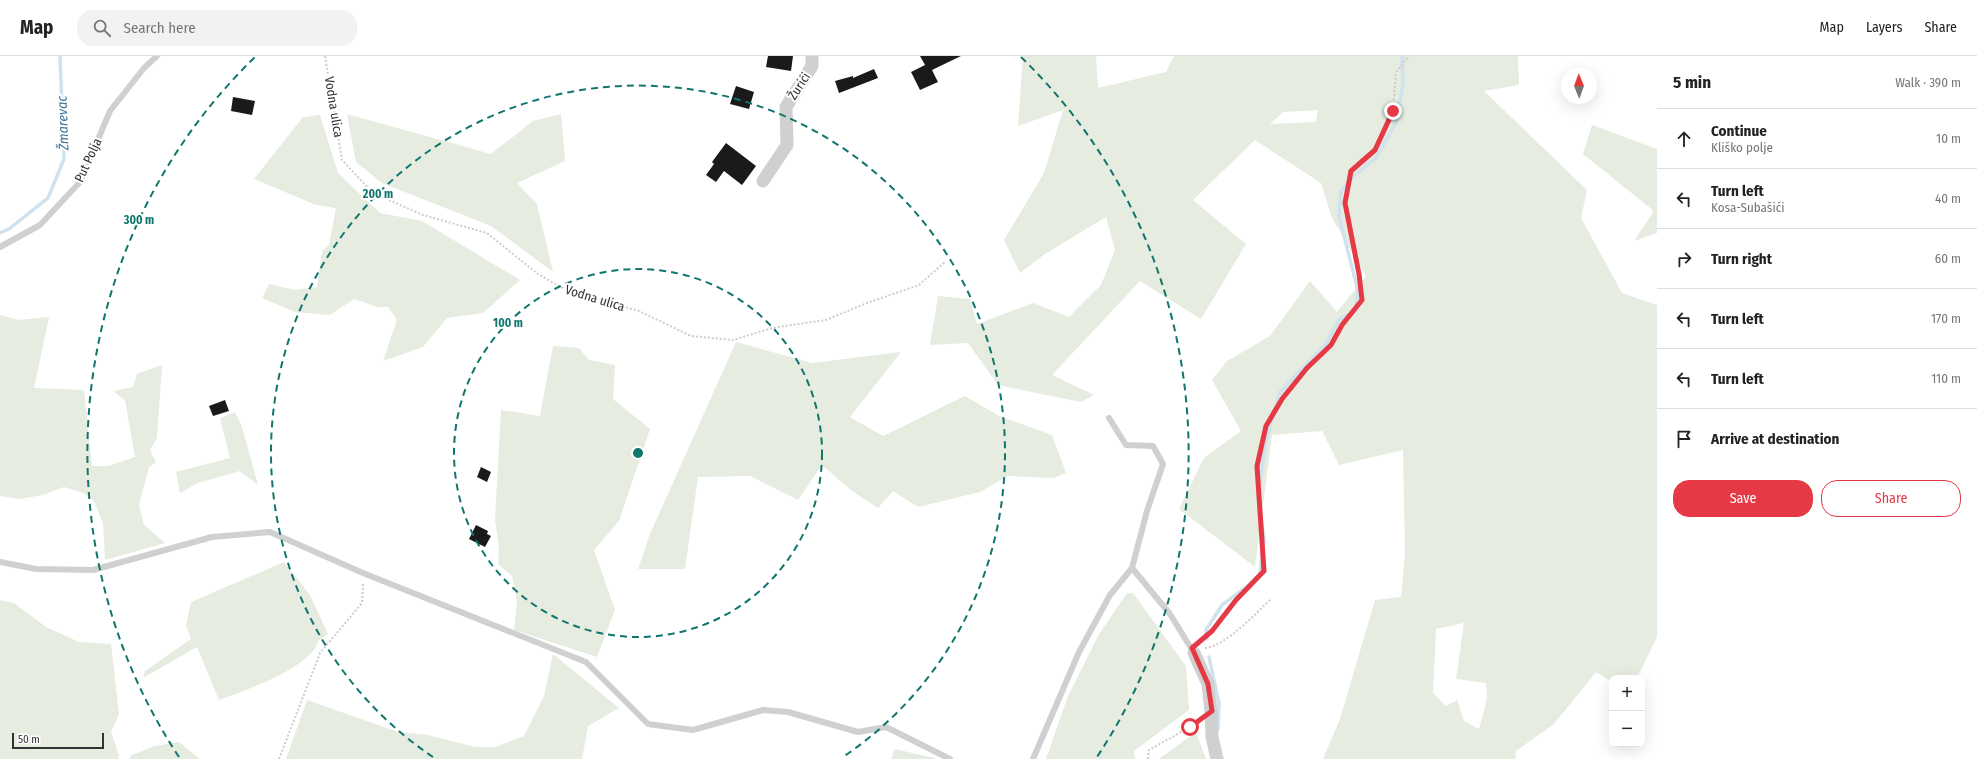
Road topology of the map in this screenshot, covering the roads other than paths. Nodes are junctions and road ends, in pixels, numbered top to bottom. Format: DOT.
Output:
graph roads {
  1 [pos="157,56"];
  2 [pos="812,56"];
  3 [pos="763,181"];
  4 [pos="0,247"];
  5 [pos="1109,418"];
  6 [pos="0,562"];
  7 [pos="1132,568"];
  8 [pos="1193,650"];
  9 [pos="950,759"];
  10 [pos="1033,759"];
  11 [pos="1217,759"];
  1 -- 4 [label="lane, Put Polja"];
  2 -- 3 [label="street, Žurići"];
  5 -- 7 [label="lane"];
  6 -- 9 [label="lane"];
  7 -- 8 [label="lane"];
  7 -- 10 [label="lane"];
  8 -- 11 [label="street"];
}
